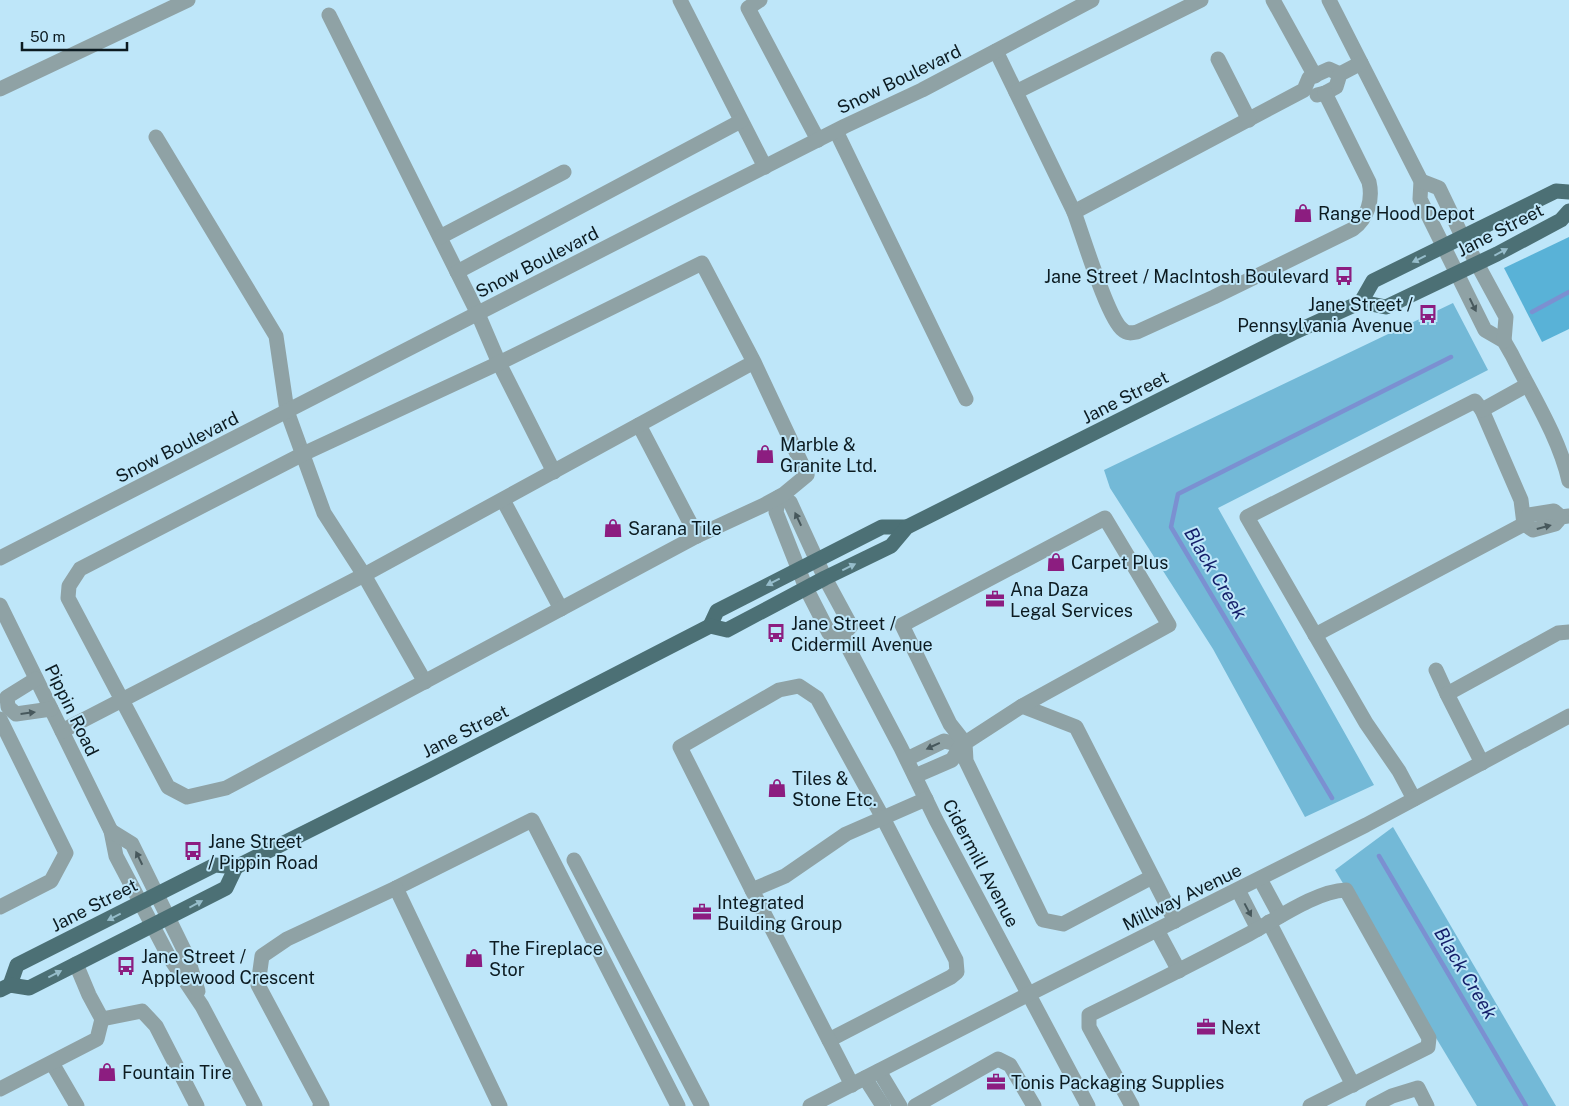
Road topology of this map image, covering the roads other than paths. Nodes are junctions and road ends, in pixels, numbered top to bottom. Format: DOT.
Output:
graph roads {
  1 [pos="188,0"];
  2 [pos="680,0"];
  3 [pos="760,0"];
  4 [pos="1092,0"];
  5 [pos="1201,0"];
  6 [pos="1273,0"];
  7 [pos="1329,0"];
  8 [pos="330,15"];
  9 [pos="996,50"];
  10 [pos="1218,60"];
  11 [pos="1361,63"];
  12 [pos="1340,74"];
  13 [pos="1315,76"];
  14 [pos="0,89"];
  15 [pos="1304,90"];
  16 [pos="1016,92"];
  17 [pos="1325,93"];
  18 [pos="1249,120"];
  19 [pos="741,121"];
  20 [pos="836,131"];
  21 [pos="156,137"];
  22 [pos="818,140"];
  23 [pos="765,167"];
  24 [pos="564,172"];
  25 [pos="1421,181"];
  26 [pos="1569,192"];
  27 [pos="1569,211"];
  28 [pos="1074,212"];
  29 [pos="1462,236"];
  30 [pos="440,237"];
  31 [pos="1444,246"];
  32 [pos="1478,264"];
  33 [pos="457,272"];
  34 [pos="1457,272"];
  35 [pos="1361,302"];
  36 [pos="478,314"];
  37 [pos="1504,341"];
  38 [pos="754,362"];
  39 [pos="499,363"];
  40 [pos="1527,385"];
  41 [pos="966,399"];
  42 [pos="1482,410"];
  43 [pos="287,411"];
  44 [pos="639,425"];
  45 [pos="302,454"];
  46 [pos="554,472"];
  47 [pos="1569,481"];
  48 [pos="779,497"];
  49 [pos="503,500"];
  50 [pos="1565,516"];
  51 [pos="1524,524"];
  52 [pos="907,527"];
  53 [pos="697,536"];
  54 [pos="0,558"];
  55 [pos="816,560"];
  56 [pos="798,569"];
  57 [pos="364,576"];
  58 [pos="825,578"];
  59 [pos="806,588"];
  60 [pos="0,605"];
  61 [pos="561,609"];
  62 [pos="710,626"];
  63 [pos="1569,632"];
  64 [pos="1316,635"];
  65 [pos="842,636"];
  66 [pos="1436,670"];
  67 [pos="36,679"];
  68 [pos="425,682"];
  69 [pos="0,692"];
  70 [pos="1447,694"];
  71 [pos="122,700"];
  72 [pos="1022,706"];
  73 [pos="51,709"];
  74 [pos="3,711"];
  75 [pos="1569,716"];
  76 [pos="62,731"];
  77 [pos="963,744"];
  78 [pos="907,759"];
  79 [pos="1482,763"];
  80 [pos="915,776"];
  81 [pos="926,799"];
  82 [pos="1414,799"];
  83 [pos="883,818"];
  84 [pos="112,831"];
  85 [pos="574,860"];
  86 [pos="236,868"];
  87 [pos="1152,877"];
  88 [pos="1260,879"];
  89 [pos="396,888"];
  90 [pos="752,890"];
  91 [pos="1238,890"];
  92 [pos="157,895"];
  93 [pos="141,903"];
  94 [pos="0,907"];
  95 [pos="168,918"];
  96 [pos="1175,921"];
  97 [pos="1269,923"];
  98 [pos="152,926"];
  99 [pos="1157,930"];
  100 [pos="76,964"];
  101 [pos="1179,971"];
  102 [pos="5,987"];
  103 [pos="1029,994"];
  104 [pos="202,1006"];
  105 [pos="102,1019"];
  106 [pos="829,1040"];
  107 [pos="52,1063"];
  108 [pos="879,1071"];
  109 [pos="858,1081"];
  110 [pos="1353,1085"];
  111 [pos="0,1089"];
  112 [pos="250,1104"];
  113 [pos="77,1106"];
  114 [pos="197,1106"];
  115 [pos="321,1106"];
  116 [pos="500,1106"];
  117 [pos="678,1106"];
  118 [pos="702,1106"];
  119 [pos="810,1106"];
  120 [pos="883,1106"];
  121 [pos="900,1106"];
  122 [pos="915,1106"];
  123 [pos="1034,1106"];
  124 [pos="1088,1106"];
  125 [pos="1132,1106"];
  126 [pos="1310,1106"];
  127 [pos="1373,1106"];
  128 [pos="1427,1106"];
  1 -- 14 [label="street"];
  2 -- 19 [label="street"];
  3 -- 22 [label="street"];
  4 -- 9 [label="street, Snow Boulevard"];
  5 -- 16 [label="street"];
  6 -- 13 [label="street"];
  7 -- 11 [label="street"];
  8 -- 30 [label="street"];
  9 -- 16 [label="street"];
  9 -- 20 [label="street, Snow Boulevard"];
  10 -- 18 [label="street"];
  11 -- 12 [label="street"];
  11 -- 25 [label="street"];
  12 -- 13 [label="street"];
  12 -- 17 [label="street"];
  13 -- 15 [label="street"];
  15 -- 17 [label="street"];
  15 -- 18 [label="street"];
  16 -- 28 [label="street"];
  17 -- 28 [label="street"];
  18 -- 28 [label="street"];
  19 -- 23 [label="street"];
  19 -- 33 [label="street"];
  20 -- 22 [label="street, Snow Boulevard"];
  20 -- 41 [label="street"];
  21 -- 43 [label="street"];
  22 -- 23 [label="street, Snow Boulevard"];
  23 -- 36 [label="street, Snow Boulevard"];
  24 -- 30 [label="street"];
  25 -- 29 [label="street"];
  25 -- 31 [label="street"];
  26 -- 29 [label="main road, Jane Street"];
  32 -- 27 [label="main road, Jane Street, one-way"];
  29 -- 31 [label="main road, Jane Street"];
  29 -- 32 [label="street"];
  30 -- 33 [label="street"];
  31 -- 34 [label="street"];
  31 -- 35 [label="main road, Jane Street, one-way"];
  32 -- 34 [label="main road, Jane Street"];
  32 -- 37 [label="street"];
  33 -- 36 [label="street"];
  34 -- 35 [label="main road, Jane Street"];
  34 -- 37 [label="street, one-way"];
  35 -- 52 [label="main road, Jane Street"];
  36 -- 39 [label="street"];
  36 -- 43 [label="street, Snow Boulevard"];
  37 -- 40 [label="street"];
  38 -- 39 [label="street"];
  38 -- 44 [label="street"];
  38 -- 48 [label="street"];
  39 -- 45 [label="street"];
  39 -- 46 [label="street"];
  40 -- 42 [label="street"];
  40 -- 47 [label="street"];
  42 -- 51 [label="street"];
  42 -- 64 [label="street"];
  43 -- 45 [label="street"];
  43 -- 54 [label="street, Snow Boulevard"];
  44 -- 46 [label="street"];
  44 -- 53 [label="street"];
  45 -- 57 [label="street"];
  45 -- 71 [label="street"];
  46 -- 49 [label="street"];
  48 -- 53 [label="street"];
  55 -- 48 [label="street, one-way"];
  48 -- 56 [label="street, Cidermill Avenue"];
  49 -- 57 [label="street"];
  49 -- 61 [label="street"];
  50 -- 51 [label="street"];
  51 -- 64 [label="street"];
  52 -- 55 [label="main road, Jane Street"];
  58 -- 52 [label="main road, Jane Street, one-way"];
  53 -- 61 [label="street"];
  55 -- 56 [label="main road, Jane Street"];
  55 -- 58 [label="street"];
  56 -- 59 [label="street, Cidermill Avenue"];
  56 -- 62 [label="main road, Jane Street, one-way"];
  57 -- 68 [label="street"];
  57 -- 71 [label="street"];
  58 -- 59 [label="main road, Jane Street"];
  58 -- 65 [label="street"];
  59 -- 62 [label="main road, Jane Street"];
  59 -- 65 [label="street, Cidermill Avenue"];
  60 -- 67 [label="street, Pippin Road"];
  61 -- 68 [label="street"];
  62 -- 86 [label="main road, Jane Street"];
  63 -- 70 [label="street"];
  64 -- 82 [label="street"];
  65 -- 78 [label="street, Cidermill Avenue"];
  66 -- 70 [label="street"];
  67 -- 73 [label="street, Pippin Road"];
  67 -- 74 [label="street"];
  68 -- 71 [label="street"];
  69 -- 74 [label="street"];
  70 -- 79 [label="street"];
  71 -- 76 [label="street"];
  72 -- 77 [label="street"];
  72 -- 77 [label="street"];
  72 -- 87 [label="street"];
  74 -- 73 [label="street, one-way"];
  73 -- 76 [label="street, Pippin Road"];
  74 -- 94 [label="street"];
  75 -- 79 [label="street, Millway Avenue"];
  76 -- 84 [label="street, Pippin Road"];
  77 -- 78 [label="street, one-way"];
  77 -- 80 [label="street"];
  77 -- 87 [label="street"];
  78 -- 80 [label="street, Cidermill Avenue"];
  79 -- 82 [label="street, Millway Avenue"];
  80 -- 81 [label="street, Cidermill Avenue"];
  81 -- 83 [label="street"];
  81 -- 103 [label="street, Cidermill Avenue"];
  82 -- 88 [label="street, Millway Avenue"];
  83 -- 90 [label="street"];
  83 -- 90 [label="street"];
  83 -- 106 [label="street"];
  92 -- 84 [label="street, Pippin Road, one-way"];
  84 -- 93 [label="street, Pippin Road"];
  85 -- 118 [label="street"];
  86 -- 92 [label="main road, Jane Street"];
  95 -- 86 [label="main road, Jane Street, one-way"];
  87 -- 96 [label="street"];
  88 -- 91 [label="street, Millway Avenue"];
  88 -- 97 [label="street"];
  89 -- 115 [label="street"];
  89 -- 116 [label="street"];
  89 -- 117 [label="street"];
  90 -- 106 [label="street"];
  91 -- 96 [label="street, Millway Avenue"];
  91 -- 97 [label="street, one-way"];
  92 -- 93 [label="main road, Jane Street"];
  92 -- 95 [label="street, Pippin Road"];
  93 -- 98 [label="street, Pippin Road"];
  93 -- 102 [label="main road, Jane Street, one-way"];
  95 -- 98 [label="main road, Jane Street"];
  95 -- 104 [label="street, Pippin Road"];
  96 -- 99 [label="street, Millway Avenue"];
  97 -- 101 [label="street"];
  97 -- 110 [label="street"];
  97 -- 110 [label="street"];
  98 -- 100 [label="main road, Jane Street"];
  98 -- 104 [label="street, Pippin Road"];
  99 -- 101 [label="street"];
  99 -- 103 [label="street, Millway Avenue"];
  102 -- 100 [label="main road, Jane Street, one-way"];
  100 -- 105 [label="street"];
  101 -- 125 [label="street"];
  103 -- 108 [label="street, Millway Avenue"];
  103 -- 124 [label="street, Cidermill Avenue"];
  104 -- 112 [label="street"];
  105 -- 107 [label="street"];
  105 -- 114 [label="street"];
  106 -- 109 [label="street"];
  107 -- 111 [label="street"];
  107 -- 113 [label="street"];
  108 -- 109 [label="street, Millway Avenue"];
  108 -- 121 [label="street"];
  109 -- 119 [label="street, Millway Avenue"];
  109 -- 120 [label="street"];
  110 -- 126 [label="street"];
  122 -- 123 [label="street"];
  127 -- 128 [label="street"];
}
